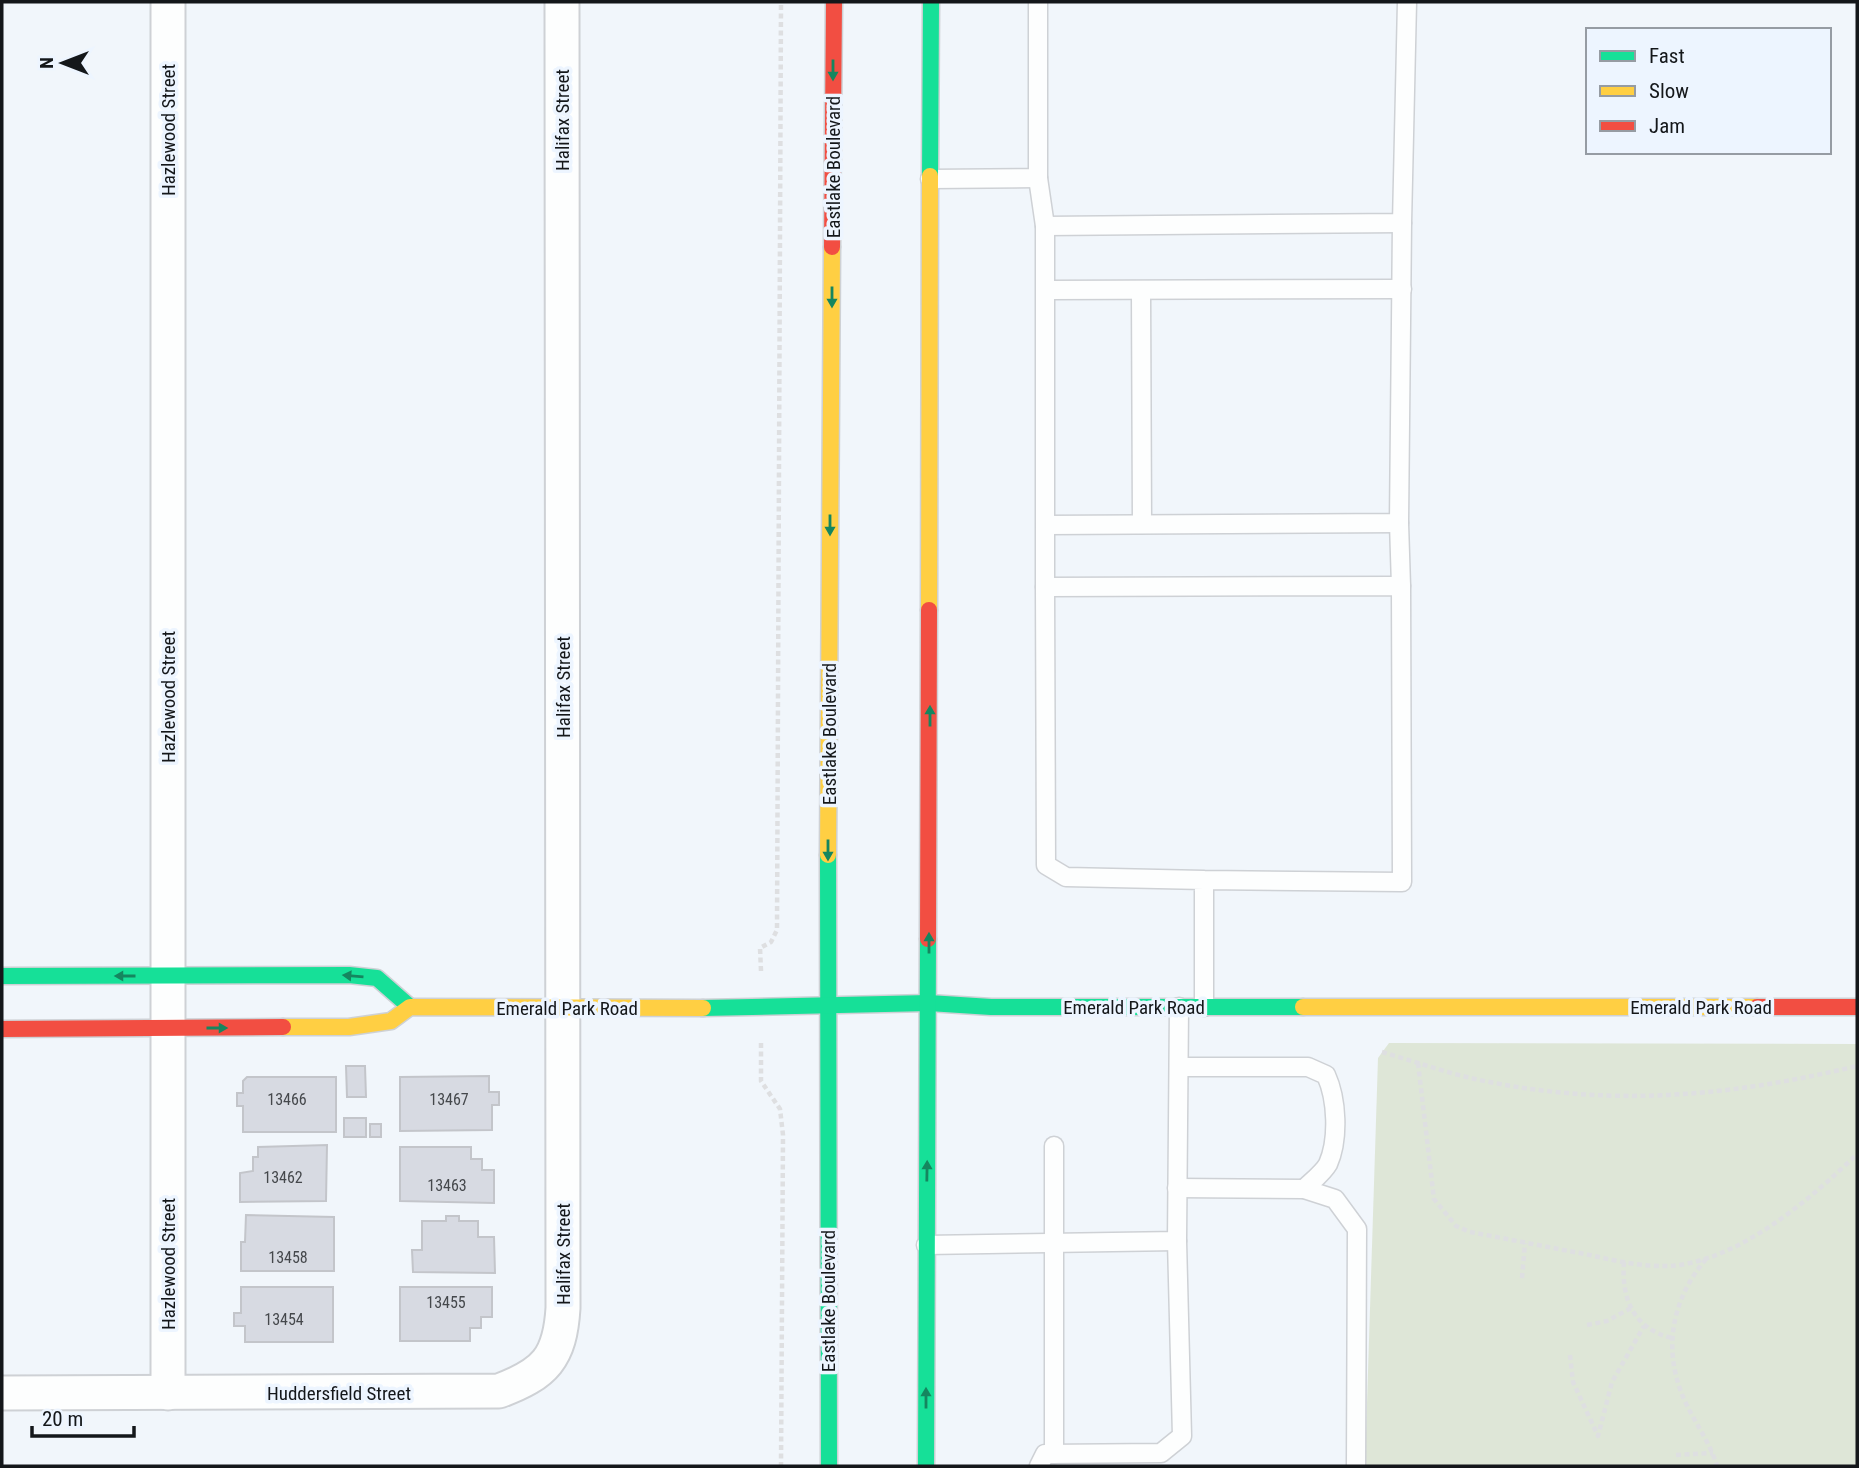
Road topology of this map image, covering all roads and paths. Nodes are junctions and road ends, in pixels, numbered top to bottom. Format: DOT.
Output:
graph roads {
  1 [pos="168,2"];
  2 [pos="562,2"];
  3 [pos="781,2"];
  4 [pos="834,2"];
  5 [pos="930,2"];
  6 [pos="1038,2"];
  7 [pos="1408,2"];
  8 [pos="1038,177"];
  9 [pos="930,179"];
  10 [pos="1402,223"];
  11 [pos="1045,226"];
  12 [pos="1402,289"];
  13 [pos="1047,290"];
  14 [pos="1141,292"];
  15 [pos="1399,523"];
  16 [pos="1142,524"];
  17 [pos="1046,525"];
  18 [pos="1401,586"];
  19 [pos="1045,587"];
  20 [pos="1204,880"];
  21 [pos="761,956"];
  22 [pos="2,976"];
  23 [pos="168,976"];
  24 [pos="929,1003"];
  25 [pos="410,1006"];
  26 [pos="827,1006"];
  27 [pos="1179,1007"];
  28 [pos="1203,1007"];
  29 [pos="1857,1007"];
  30 [pos="564,1009"];
  31 [pos="2,1029"];
  32 [pos="168,1029"];
  33 [pos="1382,1052"];
  34 [pos="761,1053"];
  35 [pos="1419,1063"];
  36 [pos="1857,1066"];
  37 [pos="1179,1067"];
  38 [pos="1054,1146"];
  39 [pos="1857,1154"];
  40 [pos="1177,1188"];
  41 [pos="1304,1189"];
  42 [pos="1177,1241"];
  43 [pos="1055,1242"];
  44 [pos="1525,1242"];
  45 [pos="926,1245"];
  46 [pos="1707,1258"];
  47 [pos="1624,1262"];
  48 [pos="1522,1278"];
  49 [pos="1631,1308"];
  50 [pos="1587,1325"];
  51 [pos="1644,1326"];
  52 [pos="1672,1338"];
  53 [pos="1570,1355"];
  54 [pos="544,1367"];
  55 [pos="2,1393"];
  56 [pos="168,1393"];
  57 [pos="1713,1453"];
  58 [pos="1054,1454"];
  59 [pos="1676,1455"];
  60 [pos="782,1466"];
  61 [pos="829,1466"];
  62 [pos="926,1466"];
  63 [pos="1039,1466"];
  64 [pos="1356,1466"];
  65 [pos="1717,1466"];
  1 -- 23 [label="street, Hazlewood Street"];
  2 -- 30 [label="street, Halifax Street"];
  3 -- 21 [label="path"];
  4 -- 26 [label="main road, Eastlake Boulevard, one-way"];
  5 -- 9 [label="main road"];
  6 -- 8 [label="lane"];
  7 -- 10 [label="lane"];
  8 -- 9 [label="lane"];
  8 -- 11 [label="lane"];
  24 -- 9 [label="main road, one-way"];
  10 -- 11 [label="lane"];
  10 -- 12 [label="lane"];
  11 -- 13 [label="lane"];
  12 -- 14 [label="lane"];
  12 -- 15 [label="lane"];
  13 -- 14 [label="lane"];
  13 -- 17 [label="lane"];
  14 -- 16 [label="lane"];
  15 -- 16 [label="lane"];
  15 -- 18 [label="lane"];
  16 -- 17 [label="lane"];
  17 -- 19 [label="lane"];
  18 -- 19 [label="lane"];
  18 -- 20 [label="lane"];
  19 -- 20 [label="lane"];
  20 -- 28 [label="lane"];
  23 -- 22 [label="main road, one-way"];
  25 -- 23 [label="main road, one-way"];
  23 -- 32 [label="street, Hazlewood Street"];
  24 -- 26 [label="main road, Emerald Park Road"];
  24 -- 27 [label="main road, Emerald Park Road"];
  45 -- 24 [label="main road, one-way"];
  25 -- 30 [label="main road, Emerald Park Road"];
  32 -- 25 [label="main road, one-way"];
  26 -- 30 [label="main road, Emerald Park Road"];
  26 -- 61 [label="main road, Eastlake Boulevard"];
  27 -- 28 [label="main road, Emerald Park Road"];
  27 -- 37 [label="lane"];
  28 -- 29 [label="main road, Emerald Park Road"];
  30 -- 54 [label="street, Halifax Street"];
  31 -- 32 [label="main road"];
  32 -- 56 [label="street, Hazlewood Street"];
  33 -- 35 [label="path"];
  34 -- 60 [label="path"];
  35 -- 36 [label="path"];
  35 -- 44 [label="path"];
  37 -- 40 [label="lane"];
  37 -- 41 [label="lane"];
  38 -- 43 [label="lane"];
  39 -- 46 [label="path"];
  40 -- 41 [label="lane"];
  40 -- 42 [label="lane"];
  41 -- 64 [label="lane"];
  42 -- 43 [label="lane"];
  42 -- 58 [label="lane"];
  43 -- 45 [label="lane"];
  43 -- 58 [label="lane"];
  44 -- 47 [label="path"];
  44 -- 48 [label="path"];
  62 -- 45 [label="main road, one-way"];
  46 -- 47 [label="path"];
  46 -- 52 [label="path"];
  47 -- 49 [label="path"];
  49 -- 50 [label="path"];
  49 -- 51 [label="path"];
  51 -- 52 [label="path"];
  51 -- 53 [label="path"];
  52 -- 57 [label="path"];
  54 -- 56 [label="street, Huddersfield Street"];
  55 -- 56 [label="street, Huddersfield Street"];
  57 -- 59 [label="path"];
  57 -- 65 [label="path"];
  58 -- 63 [label="lane"];
}
